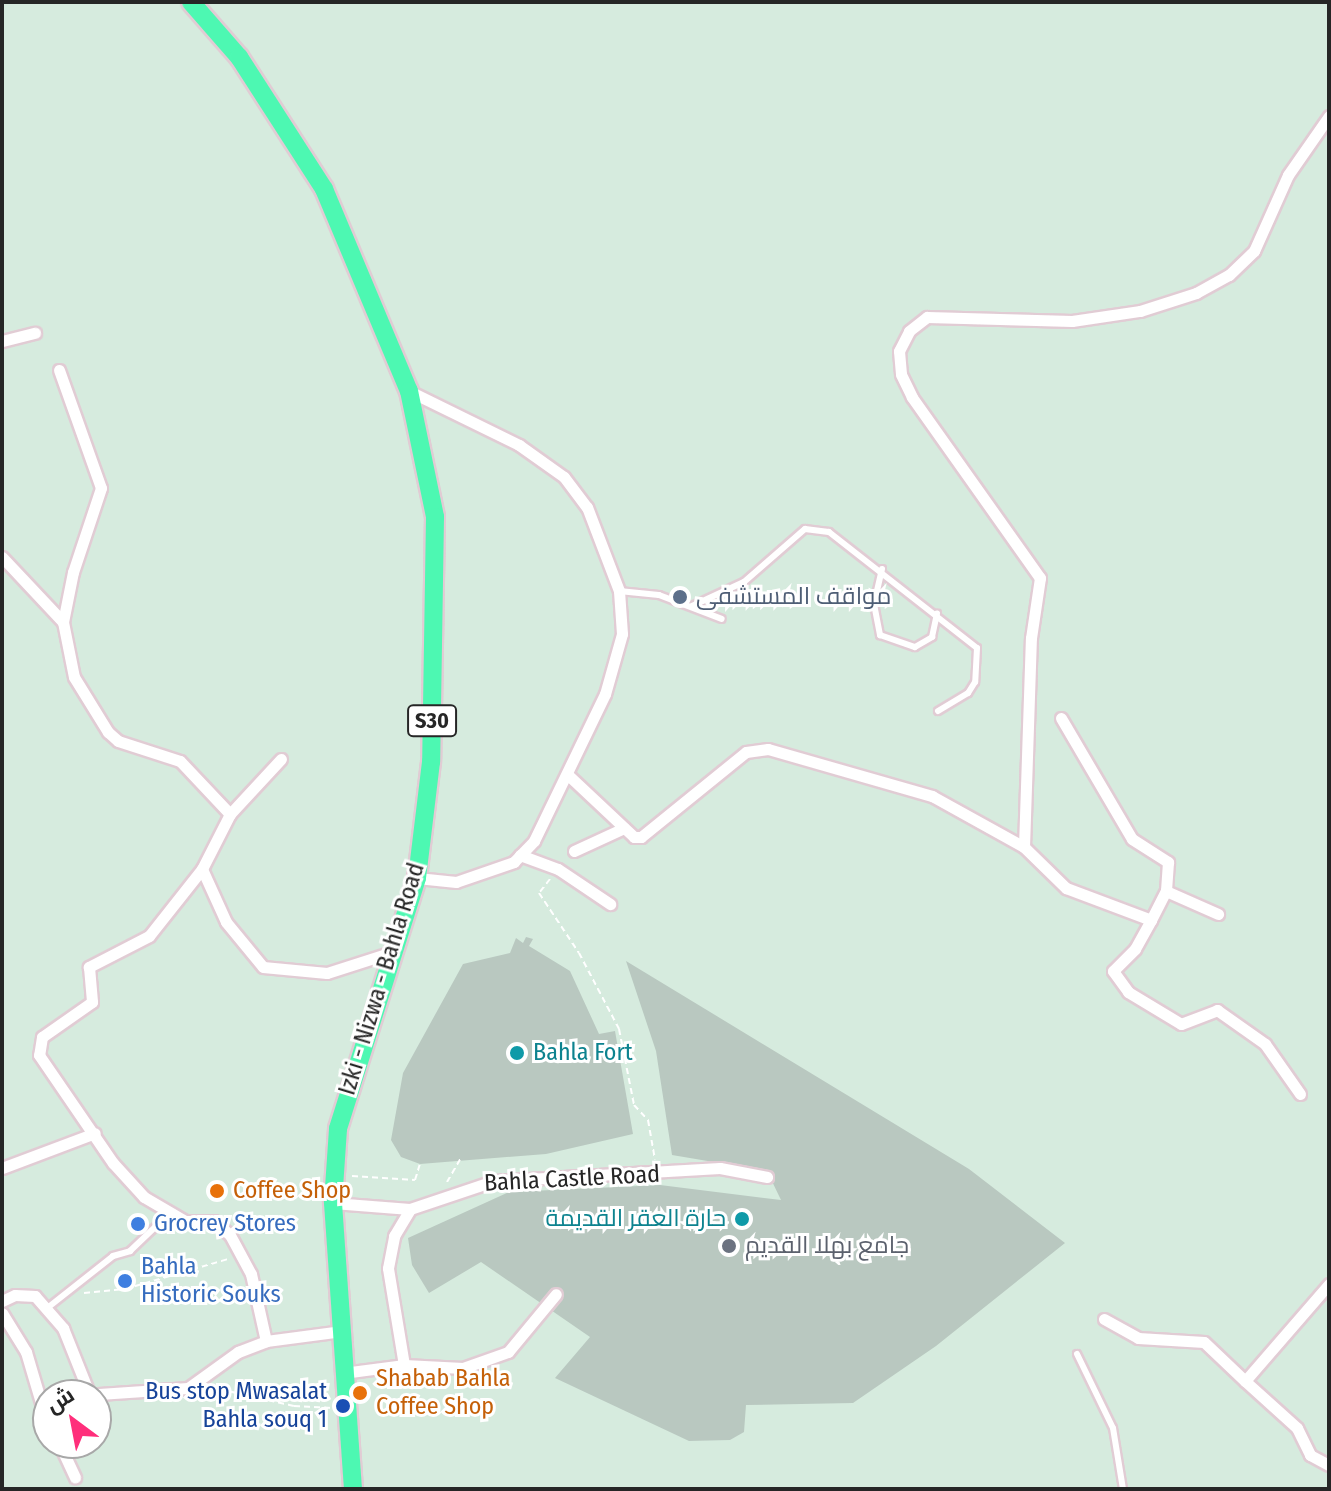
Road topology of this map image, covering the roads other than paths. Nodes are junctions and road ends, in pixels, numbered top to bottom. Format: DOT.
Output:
graph roads {
  1 [pos="191,2"];
  2 [pos="1329,116"];
  3 [pos="35,333"];
  4 [pos="2,341"];
  5 [pos="59,370"];
  6 [pos="409,391"];
  7 [pos="2,557"];
  8 [pos="882,569"];
  9 [pos="619,591"];
  10 [pos="692,606"];
  11 [pos="937,614"];
  12 [pos="722,619"];
  13 [pos="63,622"];
  14 [pos="938,711"];
  15 [pos="1061,718"];
  16 [pos="281,759"];
  17 [pos="567,774"];
  18 [pos="230,814"];
  19 [pos="624,828"];
  20 [pos="1024,847"];
  21 [pos="574,851"];
  22 [pos="520,855"];
  23 [pos="202,869"];
  24 [pos="417,878"];
  25 [pos="1166,891"];
  26 [pos="610,904"];
  27 [pos="1218,914"];
  28 [pos="1151,920"];
  29 [pos="396,951"];
  30 [pos="1300,1094"];
  31 [pos="95,1133"];
  32 [pos="2,1168"];
  33 [pos="767,1177"];
  34 [pos="333,1203"];
  35 [pos="410,1209"];
  36 [pos="171,1212"];
  37 [pos="1329,1284"];
  38 [pos="556,1294"];
  39 [pos="2,1301"];
  40 [pos="46,1309"];
  41 [pos="2,1313"];
  42 [pos="1104,1319"];
  43 [pos="342,1331"];
  44 [pos="266,1341"];
  45 [pos="1077,1354"];
  46 [pos="404,1365"];
  47 [pos="343,1373"];
  48 [pos="35,1379"];
  49 [pos="81,1379"];
  50 [pos="1245,1381"];
  51 [pos="112,1392"];
  52 [pos="67,1459"];
  53 [pos="1329,1465"];
  54 [pos="75,1477"];
  55 [pos="353,1489"];
  56 [pos="1123,1489"];
  1 -- 6 [label="main road, Izki - Nizwa - Bahla Road / S30"];
  2 -- 20 [label="street"];
  3 -- 4 [label="street"];
  5 -- 13 [label="street"];
  6 -- 9 [label="street"];
  6 -- 24 [label="main road, Izki - Nizwa - Bahla Road / S30"];
  7 -- 13 [label="street"];
  8 -- 10 [label="lane"];
  8 -- 11 [label="lane"];
  8 -- 11 [label="lane"];
  9 -- 10 [label="lane"];
  9 -- 17 [label="street"];
  10 -- 12 [label="lane"];
  11 -- 14 [label="lane"];
  13 -- 18 [label="street"];
  15 -- 25 [label="street"];
  16 -- 18 [label="street"];
  17 -- 19 [label="street"];
  17 -- 22 [label="street"];
  18 -- 23 [label="street"];
  19 -- 20 [label="street"];
  19 -- 21 [label="street"];
  20 -- 28 [label="street"];
  22 -- 24 [label="street"];
  22 -- 26 [label="street"];
  23 -- 29 [label="street"];
  23 -- 31 [label="street"];
  24 -- 29 [label="main road, Izki - Nizwa - Bahla Road / S30"];
  25 -- 27 [label="street"];
  25 -- 28 [label="street"];
  28 -- 30 [label="street"];
  29 -- 34 [label="main road, Izki - Nizwa - Bahla Road / S30"];
  31 -- 32 [label="street"];
  31 -- 36 [label="street"];
  33 -- 35 [label="street, Bahla Castle Road"];
  34 -- 35 [label="street, Bahla Castle Road"];
  34 -- 43 [label="main road, Izki - Nizwa - Bahla Road / S30"];
  35 -- 46 [label="street"];
  36 -- 40 [label="lane"];
  36 -- 44 [label="street"];
  37 -- 50 [label="street"];
  38 -- 46 [label="street"];
  39 -- 40 [label="street"];
  40 -- 49 [label="street"];
  41 -- 48 [label="street"];
  42 -- 50 [label="street"];
  43 -- 44 [label="street"];
  43 -- 47 [label="main road, Izki - Nizwa - Bahla Road / S30"];
  44 -- 51 [label="street"];
  45 -- 56 [label="lane"];
  46 -- 47 [label="street"];
  47 -- 55 [label="main road, Izki - Nizwa - Bahla Road / S30"];
  50 -- 53 [label="street"];
  52 -- 54 [label="street"];
}
